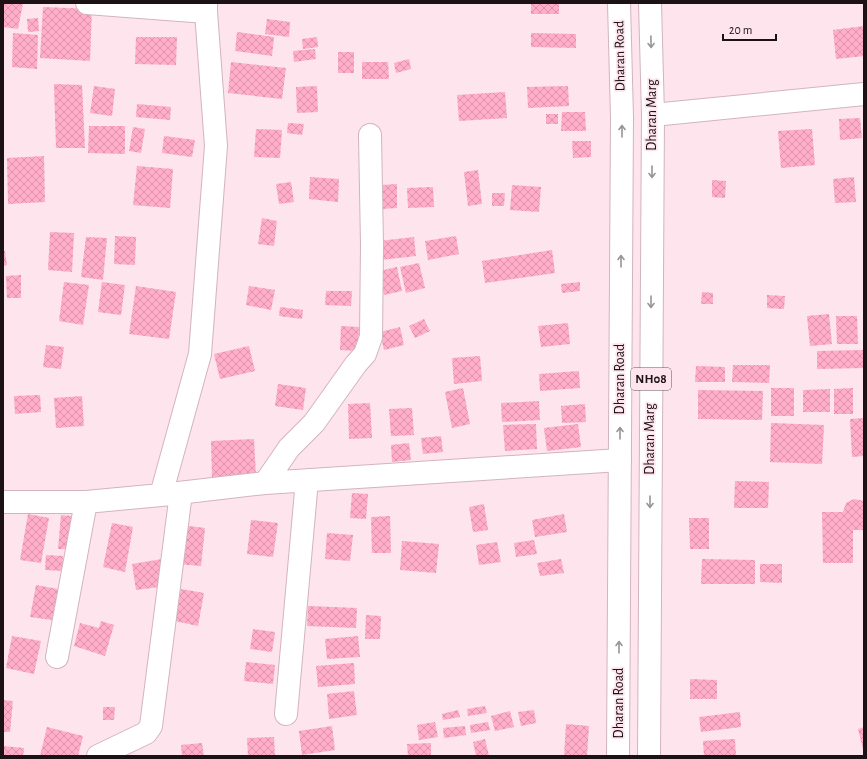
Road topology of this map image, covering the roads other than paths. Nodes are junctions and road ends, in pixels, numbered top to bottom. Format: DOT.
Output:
graph roads {
  1 [pos="87,3"];
  2 [pos="619,3"];
  3 [pos="650,3"];
  4 [pos="206,7"];
  5 [pos="864,94"];
  6 [pos="653,115"];
  7 [pos="370,135"];
  8 [pos="650,395"];
  9 [pos="620,396"];
  10 [pos="620,460"];
  11 [pos="307,480"];
  12 [pos="265,483"];
  13 [pos="171,494"];
  14 [pos="3,502"];
  15 [pos="86,502"];
  16 [pos="57,657"];
  17 [pos="286,714"];
  18 [pos="98,756"];
  19 [pos="618,756"];
  20 [pos="649,756"];
  1 -- 4 [label="street"];
  9 -- 2 [label="street, Dharan Road / NH08, one-way"];
  3 -- 6 [label="street, Dharan Marg / NH08, one-way"];
  4 -- 13 [label="street"];
  5 -- 6 [label="street"];
  6 -- 8 [label="street, Dharan Marg / NH08, one-way"];
  7 -- 12 [label="street"];
  8 -- 9 [label="street"];
  8 -- 20 [label="street, Dharan Marg / NH08, one-way"];
  10 -- 9 [label="street, Dharan Road / NH08, one-way"];
  10 -- 11 [label="street"];
  19 -- 10 [label="street, Dharan Road / NH08, one-way"];
  11 -- 12 [label="street"];
  11 -- 17 [label="street"];
  12 -- 13 [label="street"];
  13 -- 15 [label="street"];
  13 -- 18 [label="street"];
  14 -- 15 [label="street"];
  15 -- 16 [label="street"];
}
